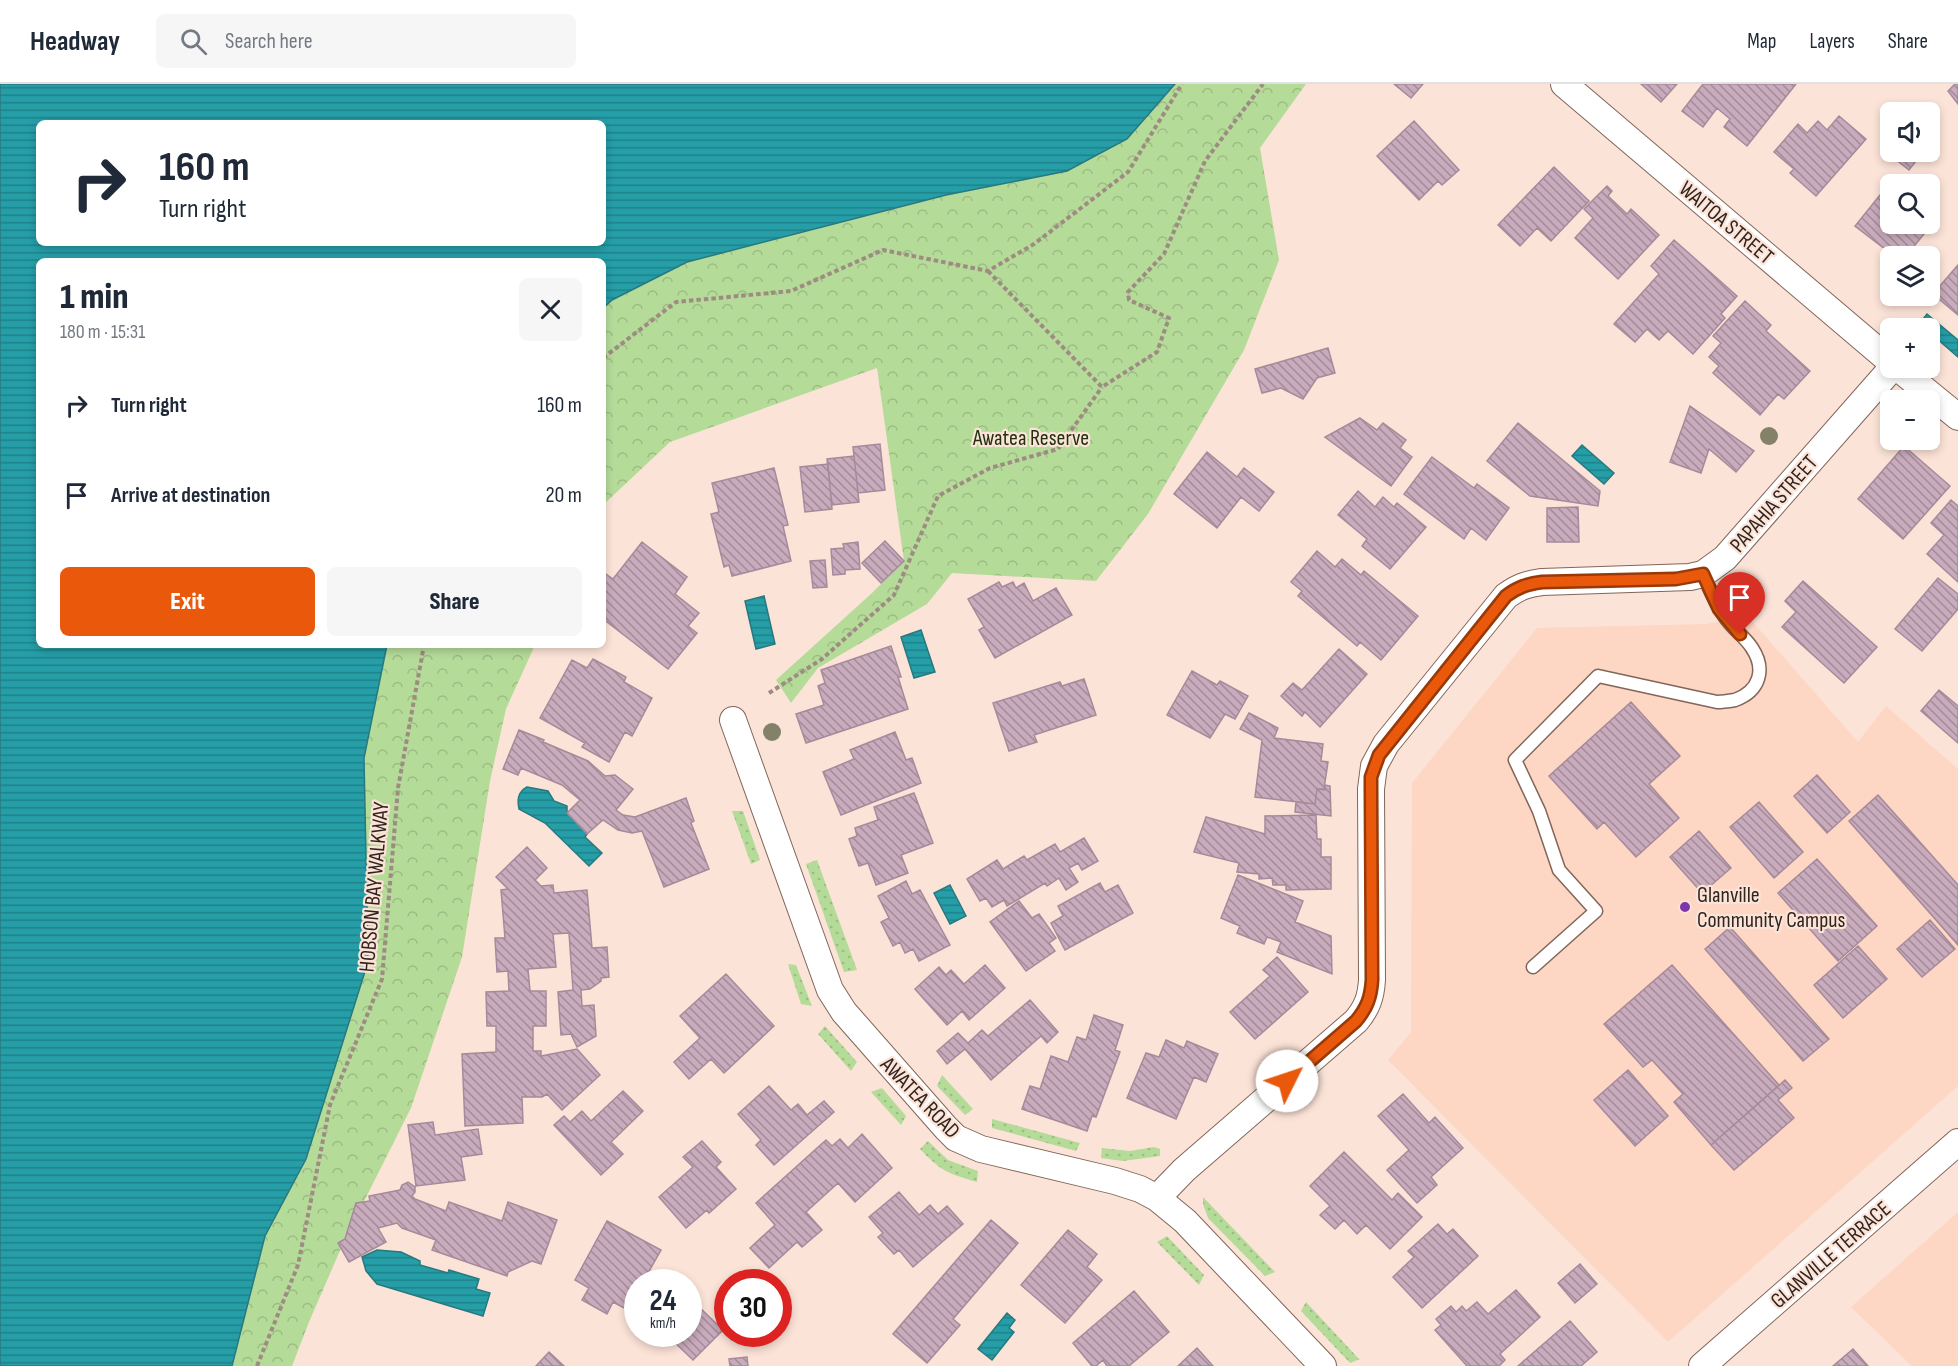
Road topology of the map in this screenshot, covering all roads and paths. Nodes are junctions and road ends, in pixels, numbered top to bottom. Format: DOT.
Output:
graph roads {
  1 [pos="1182,84"];
  2 [pos="1263,84"];
  3 [pos="1564,84"];
  4 [pos="988,271"];
  5 [pos="1880,353"];
  6 [pos="606,356"];
  7 [pos="1883,378"];
  8 [pos="1910,378"];
  9 [pos="1102,387"];
  10 [pos="1958,417"];
  11 [pos="1703,574"];
  12 [pos="423,648"];
  13 [pos="770,693"];
  14 [pos="733,720"];
  15 [pos="1533,967"];
  16 [pos="1958,1142"];
  17 [pos="1157,1198"];
  18 [pos="257,1366"];
  19 [pos="1323,1366"];
  20 [pos="1702,1366"];
  1 -- 4 [label="path"];
  2 -- 9 [label="path"];
  3 -- 5 [label="street, WAITOA STREET"];
  4 -- 6 [label="path"];
  4 -- 9 [label="path"];
  7 -- 11 [label="street, PAPAHIA STREET"];
  8 -- 10 [label="street"];
  9 -- 13 [label="path"];
  11 -- 15 [label="lane"];
  11 -- 17 [label="street, PAPAHIA STREET"];
  12 -- 18 [label="path, HOBSON BAY WALKWAY"];
  14 -- 17 [label="street, AWATEA ROAD"];
  16 -- 20 [label="street, GLANVILLE TERRACE"];
  17 -- 19 [label="street, AWATEA ROAD"];
}
